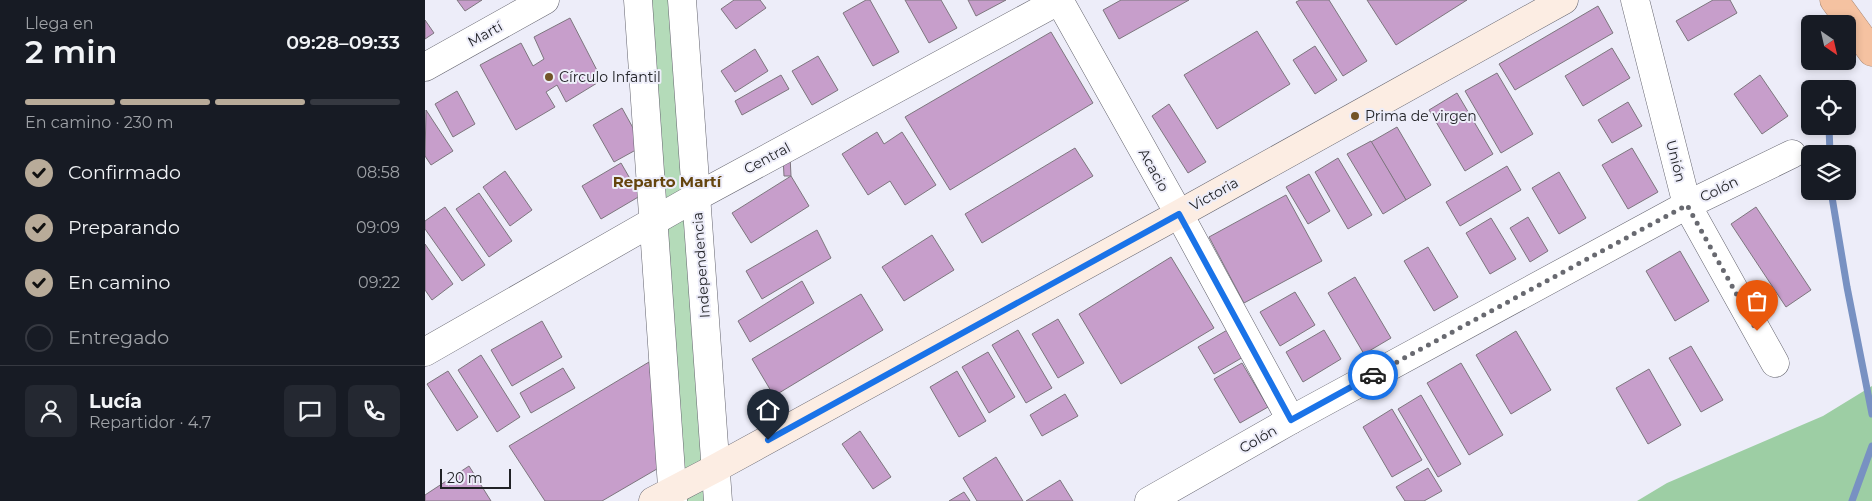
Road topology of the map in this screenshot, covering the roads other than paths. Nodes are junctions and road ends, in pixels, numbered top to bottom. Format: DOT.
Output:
graph roads {
  1 [pos="545,0"];
  2 [pos="638,0"];
  3 [pos="682,0"];
  4 [pos="1059,0"];
  5 [pos="1564,0"];
  6 [pos="1635,0"];
  7 [pos="1834,0"];
  8 [pos="1872,52"];
  9 [pos="425,67"];
  10 [pos="1792,154"];
  11 [pos="696,197"];
  12 [pos="1687,205"];
  13 [pos="1179,214"];
  14 [pos="655,221"];
  15 [pos="425,352"];
  16 [pos="1775,363"];
  17 [pos="1291,420"];
  18 [pos="716,468"];
  19 [pos="666,497"];
  20 [pos="719,501"];
  21 [pos="1149,501"];
  1 -- 9 [label="street, Martí"];
  2 -- 14 [label="street"];
  3 -- 11 [label="street, Independencia"];
  4 -- 11 [label="street, Central"];
  4 -- 13 [label="street, Acacio"];
  5 -- 13 [label="street, Victoria"];
  6 -- 12 [label="street, Unión"];
  7 -- 8 [label="highway"];
  10 -- 12 [label="street, Colón"];
  11 -- 14 [label="street, Central"];
  11 -- 18 [label="street, Independencia"];
  12 -- 16 [label="street, Unión"];
  12 -- 17 [label="street, Colón"];
  13 -- 17 [label="street, Acacio"];
  13 -- 18 [label="street, Victoria"];
  14 -- 15 [label="street, Central"];
  14 -- 19 [label="street"];
  17 -- 21 [label="street, Colón"];
  18 -- 19 [label="street, Victoria"];
  18 -- 20 [label="street, Independencia"];
}
